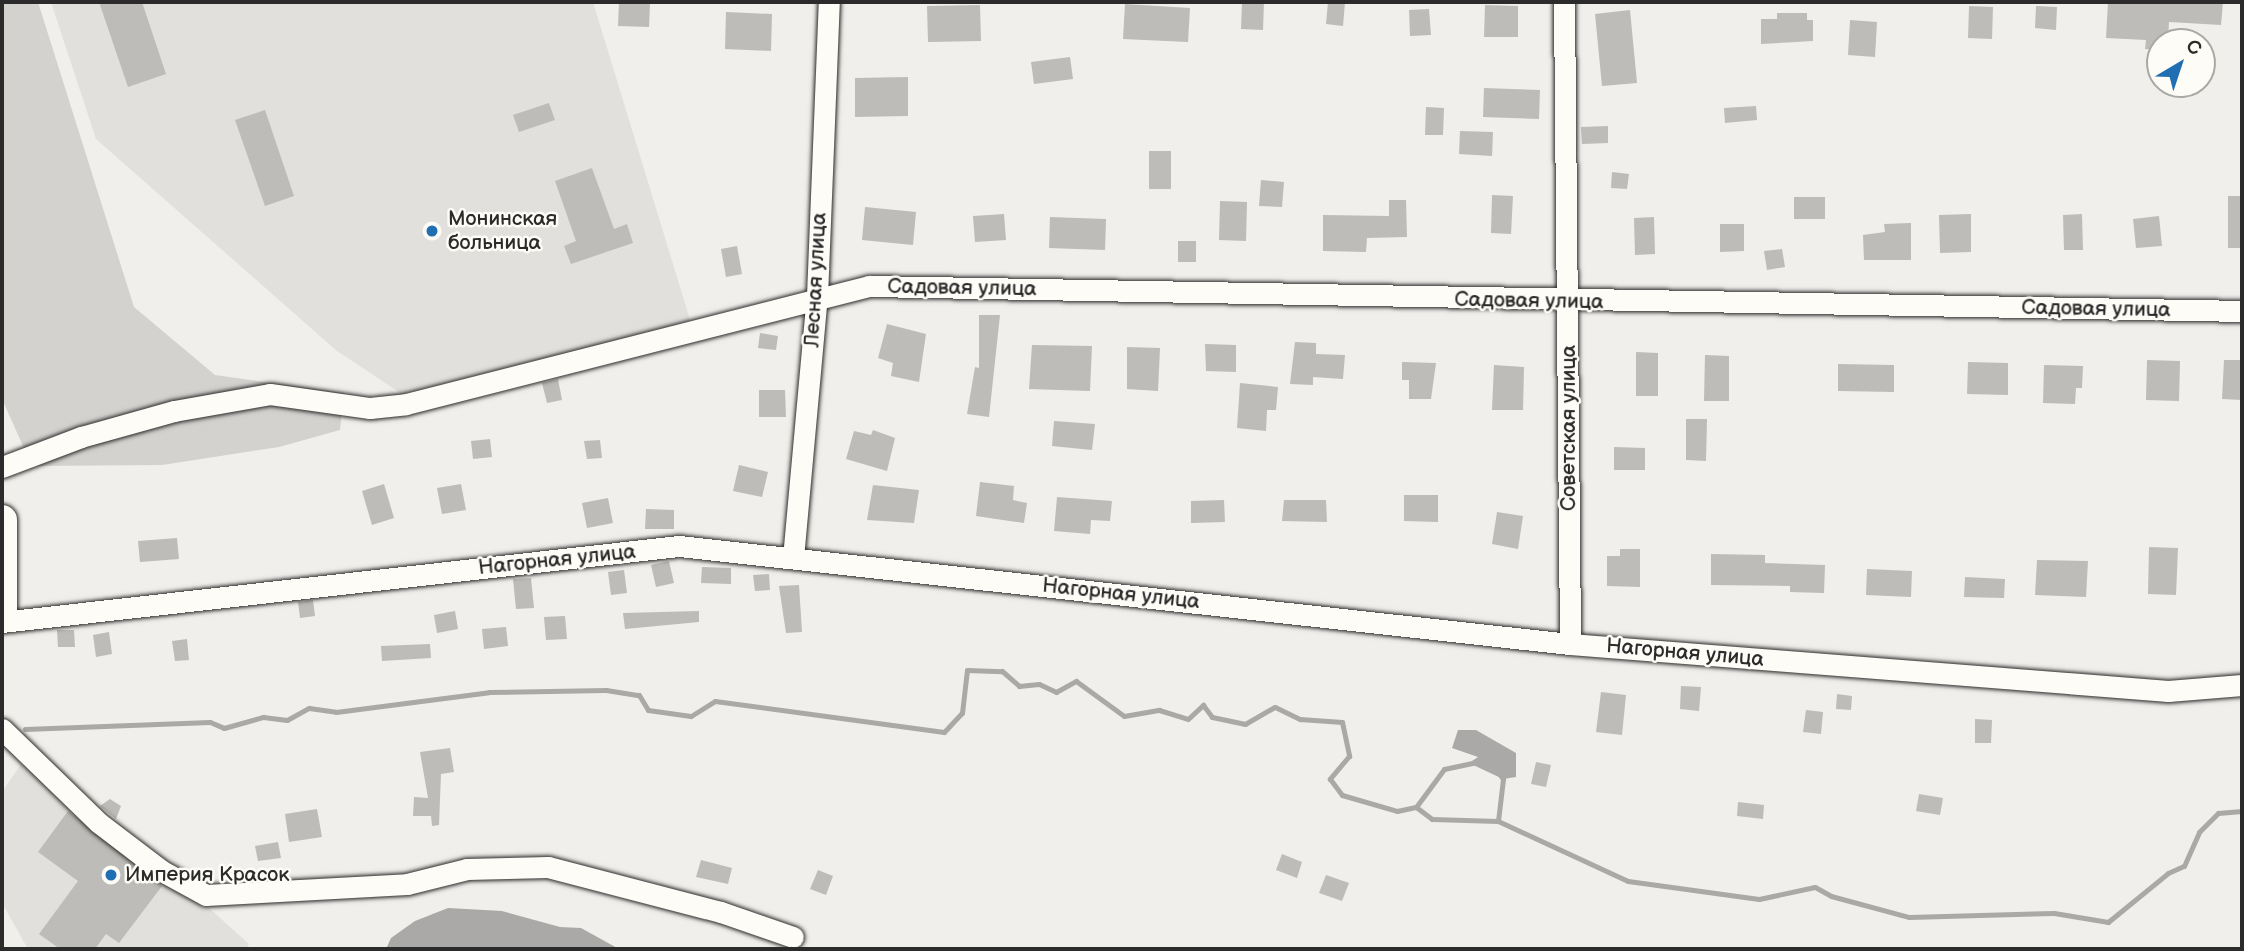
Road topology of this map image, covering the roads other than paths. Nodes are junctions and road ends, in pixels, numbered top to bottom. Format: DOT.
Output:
graph roads {
  1 [pos="829,2"];
  2 [pos="1564,2"];
  3 [pos="817,296"];
  4 [pos="1569,302"];
  5 [pos="2242,311"];
  6 [pos="2,467"];
  7 [pos="2,520"];
  8 [pos="793,558"];
  9 [pos="2,615"];
  10 [pos="2,622"];
  11 [pos="1570,644"];
  12 [pos="2242,685"];
  13 [pos="2,729"];
  14 [pos="793,936"];
  1 -- 3 [label="street, Лесная улица"];
  2 -- 4 [label="street, Советская улица"];
  3 -- 4 [label="street, Садовая улица"];
  3 -- 6 [label="street, Садовая улица"];
  3 -- 8 [label="street, Лесная улица"];
  4 -- 5 [label="street, Садовая улица"];
  4 -- 11 [label="street, Советская улица"];
  7 -- 9 [label="main road"];
  8 -- 10 [label="street, Нагорная улица"];
  8 -- 11 [label="street, Нагорная улица"];
  11 -- 12 [label="street, Нагорная улица"];
  13 -- 14 [label="street"];
}
